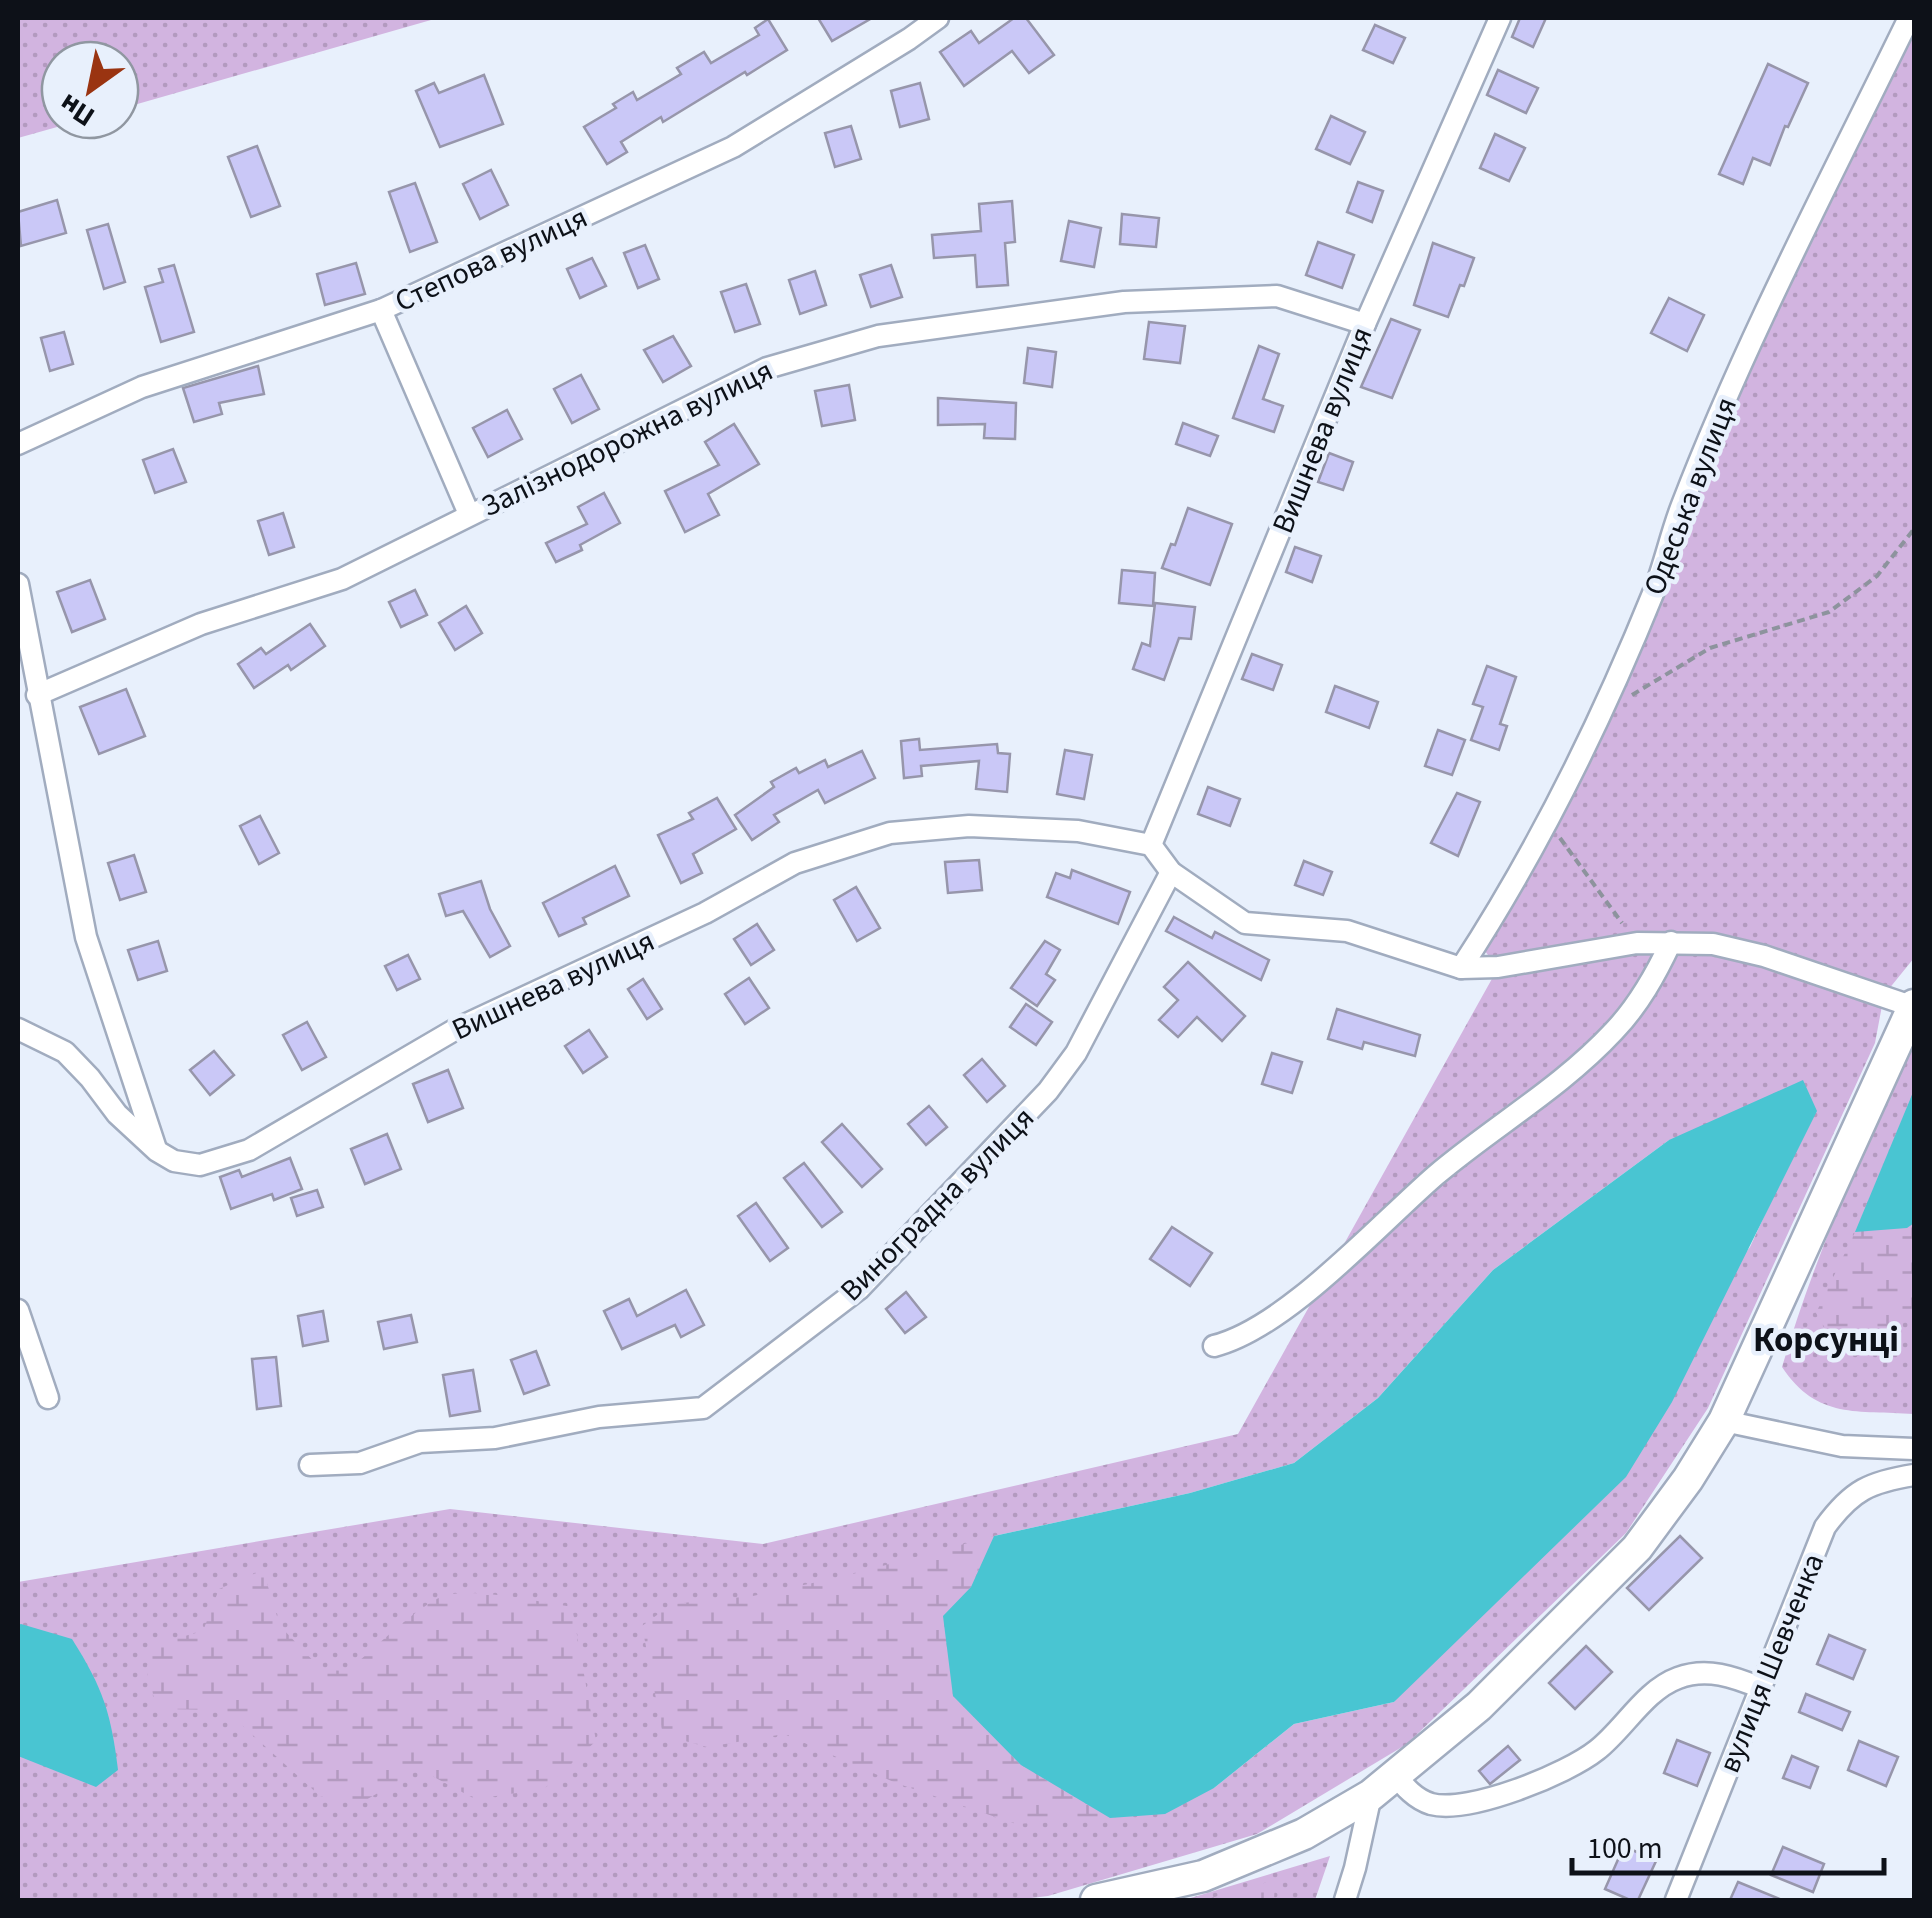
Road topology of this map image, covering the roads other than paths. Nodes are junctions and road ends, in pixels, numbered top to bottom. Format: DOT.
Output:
graph roads {
  1 [pos="938,18"];
  2 [pos="1500,18"];
  3 [pos="1909,18"];
  4 [pos="381,310"];
  5 [pos="1365,324"];
  6 [pos="18,444"];
  7 [pos="469,514"];
  8 [pos="18,584"];
  9 [pos="37,695"];
  10 [pos="1151,845"];
  11 [pos="1171,872"];
  12 [pos="1671,942"];
  13 [pos="1460,968"];
  14 [pos="1914,1006"];
  15 [pos="18,1029"];
  16 [pos="157,1151"];
  17 [pos="18,1310"];
  18 [pos="1214,1346"];
  19 [pos="48,1398"];
  20 [pos="1724,1421"];
  21 [pos="1914,1449"];
  22 [pos="310,1465"];
  23 [pos="1914,1475"];
  24 [pos="1760,1688"];
  25 [pos="1395,1775"];
  26 [pos="1371,1795"];
  27 [pos="1096,1900"];
  28 [pos="1344,1900"];
  29 [pos="1676,1900"];
  1 -- 4 [label="street, Степова вулиця"];
  2 -- 5 [label="street, Вишнева вулиця"];
  3 -- 13 [label="street, Одеська вулиця"];
  4 -- 6 [label="street, Степова вулиця"];
  4 -- 7 [label="street"];
  5 -- 7 [label="street, Залізнодорожна вулиця"];
  5 -- 10 [label="street, Вишнева вулиця"];
  7 -- 9 [label="street, Залізнодорожна вулиця"];
  8 -- 9 [label="street"];
  9 -- 16 [label="street"];
  10 -- 11 [label="street"];
  10 -- 16 [label="street, Вишнева вулиця"];
  11 -- 13 [label="street"];
  11 -- 22 [label="street, Виноградна вулиця"];
  12 -- 13 [label="street"];
  12 -- 14 [label="street"];
  12 -- 18 [label="street"];
  14 -- 20 [label="street"];
  15 -- 16 [label="street, Вишнева вулиця"];
  17 -- 19 [label="street"];
  20 -- 21 [label="street"];
  20 -- 25 [label="street"];
  23 -- 24 [label="street, вулиця Шевченка"];
  24 -- 25 [label="street"];
  24 -- 29 [label="street, вулиця Шевченка"];
  25 -- 26 [label="street"];
  26 -- 27 [label="street"];
  26 -- 28 [label="street"];
}
